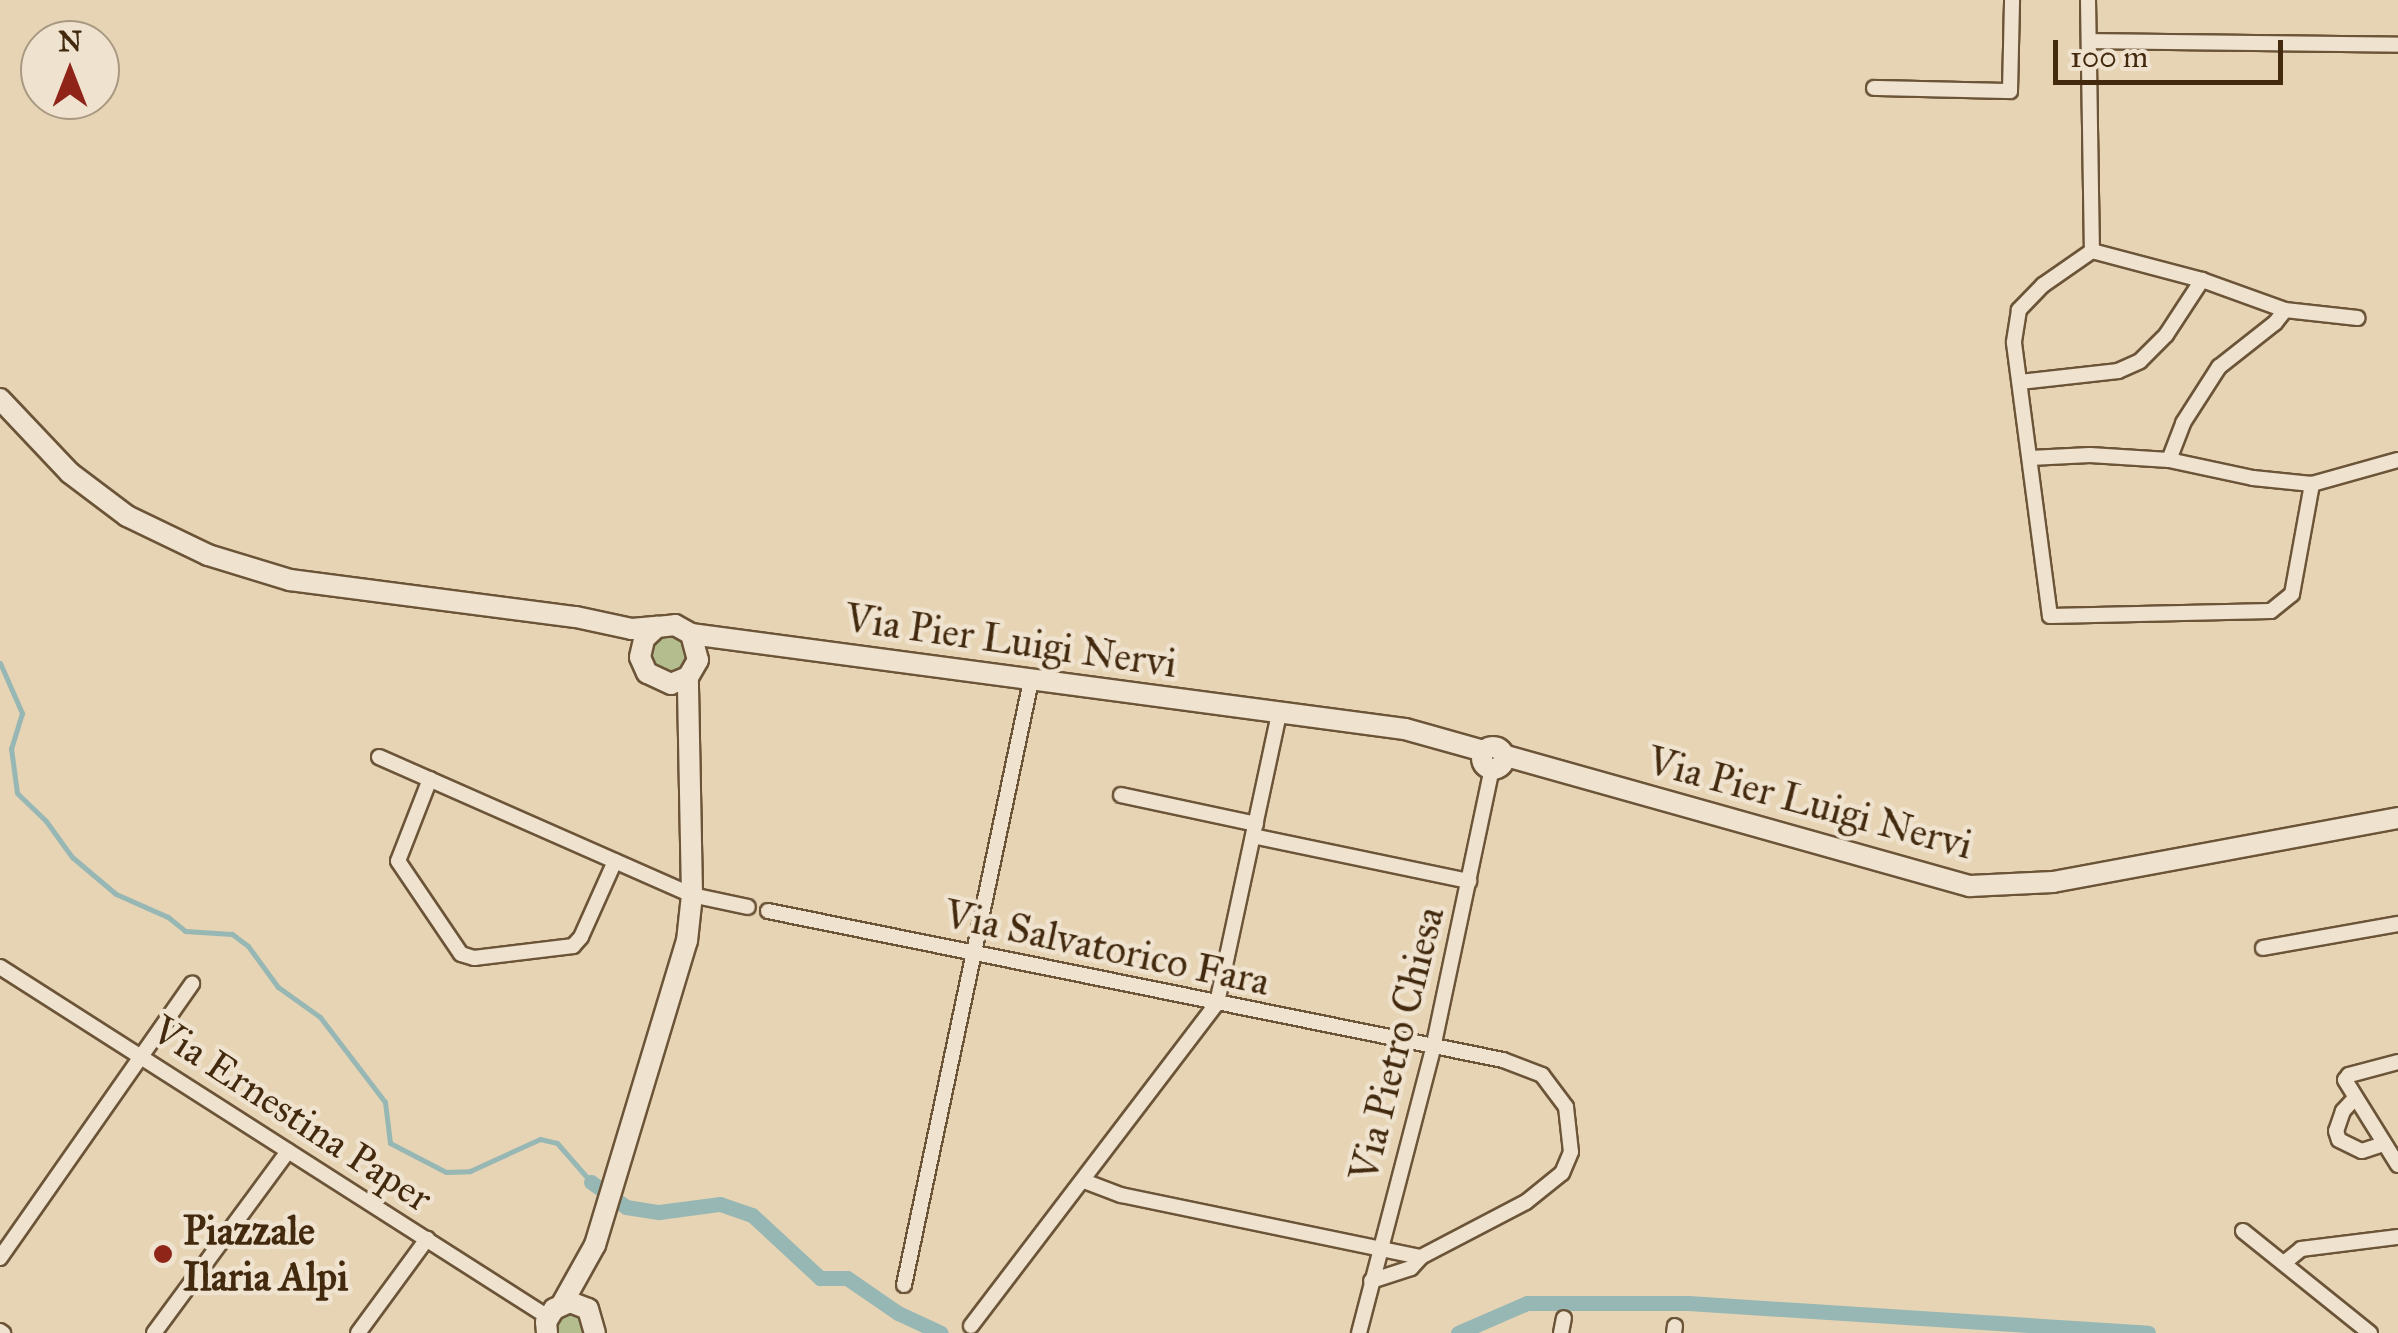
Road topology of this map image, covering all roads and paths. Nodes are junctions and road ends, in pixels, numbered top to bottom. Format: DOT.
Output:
graph roads {
  1 [pos="2012,0"];
  2 [pos="2088,0"];
  3 [pos="2090,40"];
  4 [pos="2398,45"];
  5 [pos="1874,88"];
  6 [pos="2092,251"];
  7 [pos="2202,280"];
  8 [pos="2285,310"];
  9 [pos="2358,318"];
  10 [pos="2020,382"];
  11 [pos="0,399"];
  12 [pos="2030,458"];
  13 [pos="2169,460"];
  14 [pos="2398,460"];
  15 [pos="2312,484"];
  16 [pos="576,616"];
  17 [pos="658,627"];
  18 [pos="695,643"];
  19 [pos="640,657"];
  20 [pos="679,680"];
  21 [pos="1031,682"];
  22 [pos="1278,712"];
  23 [pos="380,757"];
  24 [pos="1493,758"];
  25 [pos="430,779"];
  26 [pos="1121,794"];
  27 [pos="2398,818"];
  28 [pos="1254,830"];
  29 [pos="615,861"];
  30 [pos="1469,881"];
  31 [pos="692,896"];
  32 [pos="748,907"];
  33 [pos="768,911"];
  34 [pos="2398,924"];
  35 [pos="2263,948"];
  36 [pos="972,954"];
  37 [pos="2,972"];
  38 [pos="192,984"];
  39 [pos="1216,1003"];
  40 [pos="1432,1048"];
  41 [pos="142,1057"];
  42 [pos="2398,1062"];
  43 [pos="2355,1098"];
  44 [pos="2384,1144"];
  45 [pos="288,1152"];
  46 [pos="2398,1165"];
  47 [pos="1084,1181"];
  48 [pos="2243,1231"];
  49 [pos="2398,1237"];
  50 [pos="426,1239"];
  51 [pos="595,1245"];
  52 [pos="1379,1250"];
  53 [pos="0,1258"];
  54 [pos="1421,1258"];
  55 [pos="2284,1263"];
  56 [pos="1371,1281"];
  57 [pos="904,1285"];
  58 [pos="552,1318"];
  59 [pos="971,1326"];
  60 [pos="596,1327"];
  61 [pos="154,1333"];
  62 [pos="358,1333"];
  63 [pos="1359,1333"];
  64 [pos="2370,1333"];
  1 -- 5 [label="street"];
  2 -- 3 [label="street"];
  3 -- 4 [label="street"];
  3 -- 6 [label="street"];
  6 -- 7 [label="street"];
  6 -- 10 [label="street"];
  7 -- 8 [label="street"];
  7 -- 10 [label="street"];
  8 -- 9 [label="street"];
  8 -- 13 [label="street"];
  10 -- 12 [label="street"];
  11 -- 16 [label="street"];
  12 -- 13 [label="street"];
  12 -- 15 [label="street"];
  13 -- 15 [label="street"];
  14 -- 15 [label="street"];
  16 -- 17 [label="street"];
  16 -- 19 [label="street"];
  17 -- 18 [label="street"];
  17 -- 19 [label="street"];
  18 -- 20 [label="street"];
  18 -- 21 [label="street, Via Pier Luigi Nervi"];
  19 -- 20 [label="street"];
  20 -- 31 [label="street"];
  21 -- 22 [label="street, Via Pier Luigi Nervi"];
  21 -- 36 [label="street"];
  22 -- 24 [label="street, Via Pier Luigi Nervi"];
  22 -- 28 [label="street"];
  23 -- 25 [label="street"];
  24 -- 27 [label="street, Via Pier Luigi Nervi"];
  24 -- 30 [label="street, Via Pietro Chiesa"];
  25 -- 29 [label="street"];
  25 -- 29 [label="street"];
  26 -- 28 [label="street"];
  28 -- 30 [label="street"];
  28 -- 39 [label="street"];
  29 -- 31 [label="street"];
  30 -- 40 [label="street, Via Pietro Chiesa"];
  31 -- 32 [label="street"];
  31 -- 51 [label="street"];
  33 -- 36 [label="street, Via Salvatorico Fara"];
  34 -- 35 [label="street"];
  36 -- 39 [label="street, Via Salvatorico Fara"];
  36 -- 57 [label="street"];
  37 -- 41 [label="street, Via Ernestina Paper"];
  38 -- 41 [label="street"];
  39 -- 40 [label="street, Via Salvatorico Fara"];
  39 -- 47 [label="street"];
  40 -- 52 [label="street, Via Pietro Chiesa"];
  40 -- 54 [label="street, Via Salvatorico Fara"];
  41 -- 45 [label="street, Via Ernestina Paper"];
  41 -- 53 [label="street"];
  42 -- 43 [label="street"];
  43 -- 44 [label="street"];
  43 -- 44 [label="street"];
  44 -- 46 [label="street"];
  45 -- 50 [label="street, Via Ernestina Paper"];
  45 -- 61 [label="street"];
  47 -- 52 [label="street"];
  47 -- 59 [label="street"];
  48 -- 55 [label="street"];
  49 -- 55 [label="street"];
  50 -- 58 [label="street, Via Ernestina Paper"];
  50 -- 62 [label="street"];
  51 -- 58 [label="street"];
  51 -- 60 [label="street"];
  52 -- 54 [label="street"];
  52 -- 56 [label="street, Via Pietro Chiesa"];
  54 -- 56 [label="street, Via Salvatorico Fara"];
  55 -- 64 [label="street"];
  56 -- 63 [label="street, Via Pietro Chiesa"];
  58 -- 60 [label="street"];
}
